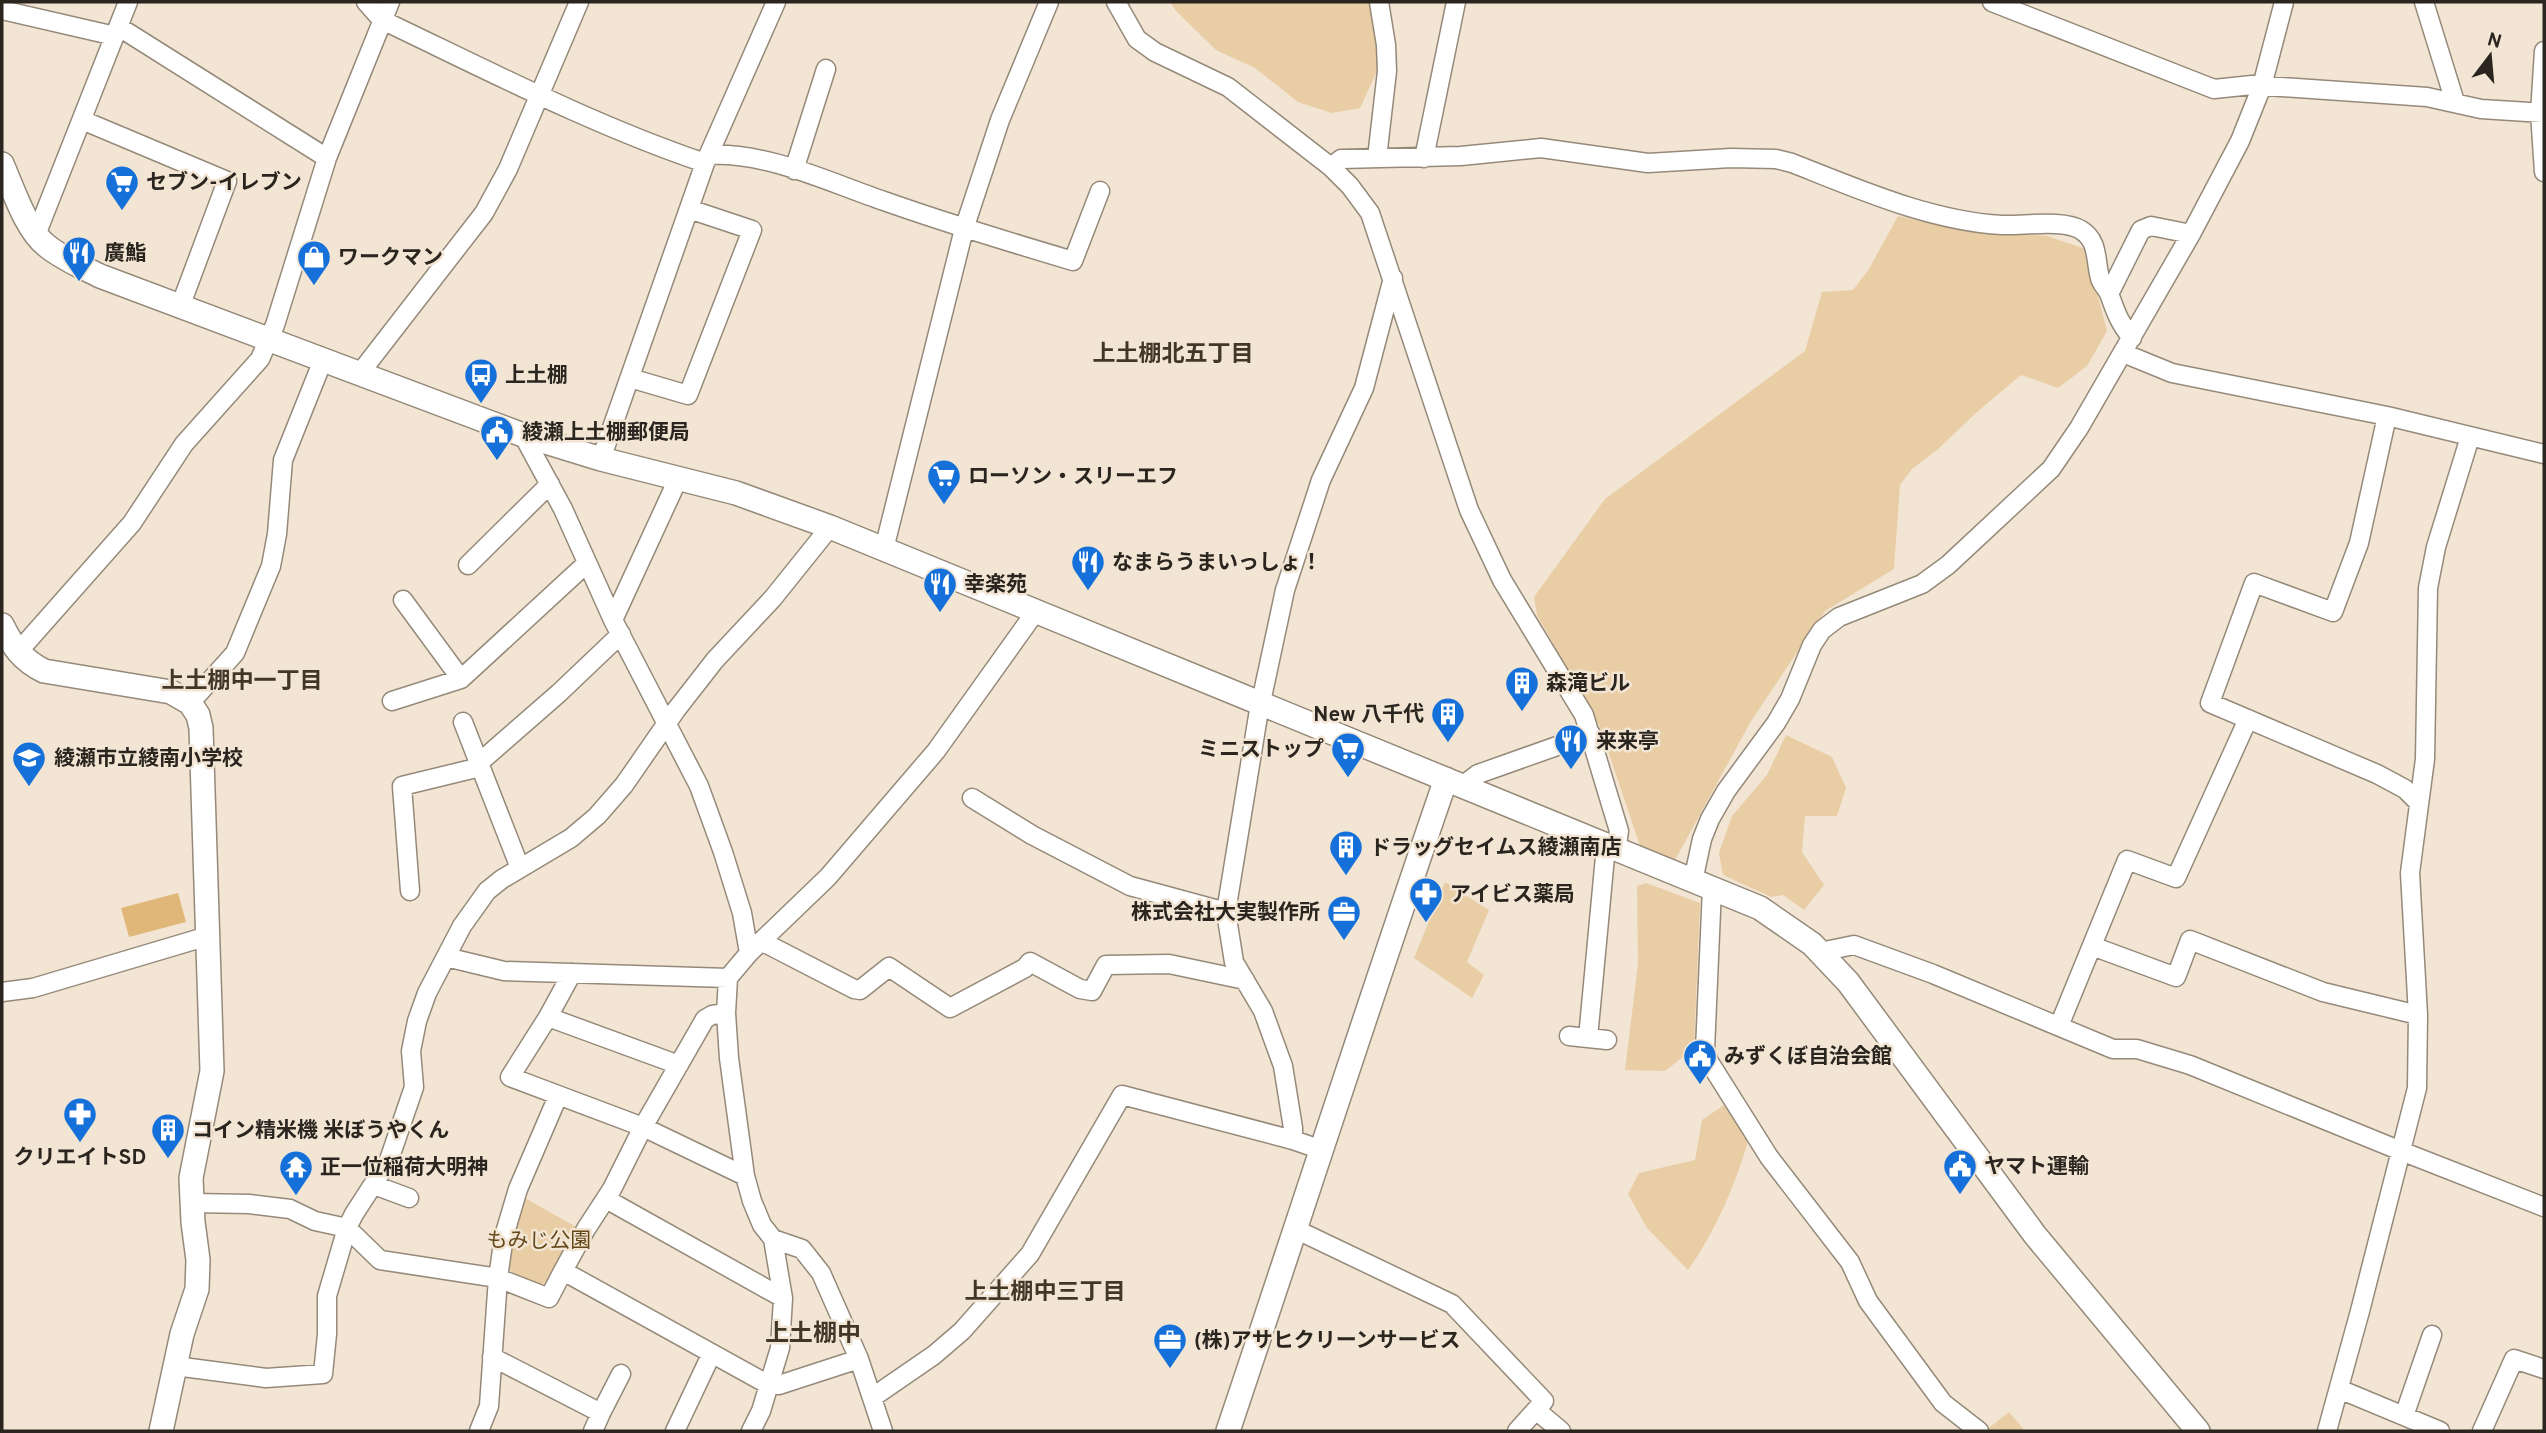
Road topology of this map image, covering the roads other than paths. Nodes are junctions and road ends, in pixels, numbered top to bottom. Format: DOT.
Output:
graph roads {
  1 [pos="128,2"];
  2 [pos="366,2"];
  3 [pos="390,2"];
  4 [pos="579,2"];
  5 [pos="776,2"];
  6 [pos="1049,2"];
  7 [pos="1116,2"];
  8 [pos="1379,2"];
  9 [pos="1456,2"];
  10 [pos="1992,2"];
  11 [pos="2284,2"];
  12 [pos="2424,2"];
  13 [pos="2,10"];
  14 [pos="382,20"];
  15 [pos="117,31"];
  16 [pos="2544,51"];
  17 [pos="827,69"];
  18 [pos="2262,86"];
  19 [pos="540,97"];
  20 [pos="2455,102"];
  21 [pos="2542,113"];
  22 [pos="82,120"];
  23 [pos="327,158"];
  24 [pos="1377,158"];
  25 [pos="1424,158"];
  26 [pos="707,159"];
  27 [pos="2,164"];
  28 [pos="1331,167"];
  29 [pos="794,170"];
  30 [pos="2544,172"];
  31 [pos="1100,191"];
  32 [pos="689,209"];
  33 [pos="964,229"];
  34 [pos="2191,234"];
  35 [pos="36,235"];
  36 [pos="1393,278"];
  37 [pos="2109,294"];
  38 [pos="180,307"];
  39 [pos="270,340"];
  40 [pos="2127,346"];
  41 [pos="323,360"];
  42 [pos="360,373"];
  43 [pos="630,378"];
  44 [pos="2387,416"];
  45 [pos="523,435"];
  46 [pos="2470,437"];
  47 [pos="2544,454"];
  48 [pos="601,459"];
  49 [pos="678,479"];
  50 [pos="550,484"];
  51 [pos="830,527"];
  52 [pos="884,549"];
  53 [pos="587,563"];
  54 [pos="468,565"];
  55 [pos="402,600"];
  56 [pos="1036,611"];
  57 [pos="2,625"];
  58 [pos="617,627"];
  59 [pos="17,653"];
  60 [pos="461,679"];
  61 [pos="392,701"];
  62 [pos="190,703"];
  63 [pos="1260,703"];
  64 [pos="2248,719"];
  65 [pos="463,722"];
  66 [pos="667,723"];
  67 [pos="1591,734"];
  68 [pos="478,764"];
  69 [pos="1454,783"];
  70 [pos="971,799"];
  71 [pos="2419,803"];
  72 [pos="1611,848"];
  73 [pos="520,868"];
  74 [pos="1703,884"];
  75 [pos="410,891"];
  76 [pos="1226,912"];
  77 [pos="208,936"];
  78 [pos="2092,946"];
  79 [pos="755,947"];
  80 [pos="1820,952"];
  81 [pos="446,957"];
  82 [pos="572,973"];
  83 [pos="728,978"];
  84 [pos="1245,979"];
  85 [pos="2,992"];
  86 [pos="726,1013"];
  87 [pos="2418,1015"];
  88 [pos="548,1017"];
  89 [pos="2059,1026"];
  90 [pos="1569,1036"];
  91 [pos="1588,1038"];
  92 [pos="1607,1040"];
  93 [pos="679,1065"];
  94 [pos="558,1096"];
  95 [pos="643,1127"];
  96 [pos="1293,1140"];
  97 [pos="1320,1149"];
  98 [pos="2401,1152"];
  99 [pos="745,1177"];
  100 [pos="374,1185"];
  101 [pos="409,1198"];
  102 [pos="606,1199"];
  103 [pos="192,1203"];
  104 [pos="2544,1207"];
  105 [pos="347,1228"];
  106 [pos="1295,1229"];
  107 [pos="774,1240"];
  108 [pos="563,1271"];
  109 [pos="498,1278"];
  110 [pos="783,1298"];
  111 [pos="2431,1335"];
  112 [pos="711,1354"];
  113 [pos="492,1357"];
  114 [pos="859,1359"];
  115 [pos="174,1366"];
  116 [pos="2544,1369"];
  117 [pos="621,1374"];
  118 [pos="769,1385"];
  119 [pos="2339,1389"];
  120 [pos="873,1396"];
  121 [pos="1536,1410"];
  122 [pos="601,1413"];
  123 [pos="2404,1416"];
  124 [pos="161,1431"];
  125 [pos="479,1431"];
  126 [pos="593,1431"];
  127 [pos="676,1431"];
  128 [pos="751,1431"];
  129 [pos="883,1431"];
  130 [pos="1228,1431"];
  131 [pos="1517,1431"];
  132 [pos="1561,1431"];
  133 [pos="1979,1431"];
  134 [pos="2198,1431"];
  135 [pos="2327,1431"];
  136 [pos="2440,1431"];
  137 [pos="2482,1431"];
  1 -- 15 [label="street"];
  2 -- 14 [label="street"];
  3 -- 14 [label="street"];
  4 -- 19 [label="street"];
  5 -- 26 [label="street"];
  6 -- 33 [label="street"];
  7 -- 28 [label="street"];
  8 -- 24 [label="street"];
  9 -- 25 [label="street"];
  10 -- 18 [label="street"];
  11 -- 18 [label="street"];
  12 -- 20 [label="street"];
  13 -- 15 [label="street"];
  14 -- 19 [label="street"];
  14 -- 23 [label="street"];
  15 -- 22 [label="street"];
  15 -- 23 [label="street"];
  16 -- 21 [label="street"];
  17 -- 29 [label="street"];
  18 -- 20 [label="street"];
  18 -- 34 [label="street"];
  19 -- 26 [label="street"];
  19 -- 42 [label="street"];
  20 -- 21 [label="street"];
  21 -- 30 [label="street"];
  22 -- 35 [label="street"];
  22 -- 38 [label="street"];
  23 -- 39 [label="street"];
  24 -- 25 [label="street"];
  24 -- 28 [label="street"];
  25 -- 37 [label="street"];
  26 -- 29 [label="street"];
  26 -- 32 [label="street"];
  27 -- 35 [label="street"];
  28 -- 36 [label="street"];
  29 -- 33 [label="street"];
  31 -- 33 [label="street"];
  32 -- 43 [label="street"];
  32 -- 43 [label="street"];
  33 -- 52 [label="street"];
  34 -- 37 [label="street"];
  34 -- 40 [label="street"];
  35 -- 38 [label="street"];
  36 -- 63 [label="street"];
  36 -- 67 [label="street"];
  37 -- 40 [label="street"];
  38 -- 39 [label="street"];
  39 -- 41 [label="street"];
  39 -- 59 [label="street"];
  40 -- 44 [label="street"];
  40 -- 74 [label="street"];
  41 -- 42 [label="street"];
  41 -- 62 [label="street"];
  42 -- 45 [label="street"];
  43 -- 48 [label="street"];
  44 -- 46 [label="street"];
  44 -- 64 [label="street"];
  45 -- 48 [label="street"];
  45 -- 50 [label="street"];
  46 -- 47 [label="street"];
  46 -- 71 [label="street"];
  48 -- 49 [label="street"];
  49 -- 51 [label="street"];
  49 -- 58 [label="street"];
  50 -- 53 [label="street"];
  50 -- 54 [label="street"];
  51 -- 52 [label="street"];
  51 -- 66 [label="street"];
  52 -- 56 [label="street"];
  53 -- 58 [label="street"];
  53 -- 60 [label="street"];
  55 -- 60 [label="street"];
  56 -- 63 [label="street"];
  56 -- 79 [label="street"];
  57 -- 59 [label="street"];
  58 -- 66 [label="street"];
  58 -- 68 [label="street"];
  59 -- 62 [label="street"];
  60 -- 61 [label="street"];
  62 -- 77 [label="street"];
  63 -- 69 [label="street"];
  63 -- 76 [label="street"];
  64 -- 71 [label="street"];
  64 -- 78 [label="street"];
  65 -- 68 [label="street"];
  66 -- 73 [label="street"];
  66 -- 79 [label="street"];
  67 -- 69 [label="street"];
  67 -- 72 [label="street"];
  68 -- 73 [label="street"];
  68 -- 75 [label="street"];
  69 -- 72 [label="street"];
  69 -- 97 [label="street"];
  70 -- 76 [label="street"];
  71 -- 87 [label="street"];
  72 -- 74 [label="street"];
  72 -- 91 [label="street"];
  73 -- 81 [label="street"];
  74 -- 80 [label="street"];
  74 -- 133 [label="street"];
  76 -- 84 [label="street"];
  77 -- 85 [label="street"];
  77 -- 103 [label="street"];
  78 -- 87 [label="street"];
  78 -- 89 [label="street"];
  79 -- 83 [label="street"];
  79 -- 84 [label="street"];
  80 -- 89 [label="street"];
  80 -- 134 [label="street"];
  81 -- 82 [label="street"];
  81 -- 100 [label="street"];
  82 -- 83 [label="street"];
  82 -- 88 [label="street"];
  83 -- 86 [label="street"];
  84 -- 96 [label="street"];
  86 -- 93 [label="street"];
  86 -- 99 [label="street"];
  87 -- 98 [label="street"];
  88 -- 93 [label="street"];
  88 -- 94 [label="street"];
  89 -- 98 [label="street"];
  90 -- 91 [label="street"];
  91 -- 92 [label="street"];
  93 -- 95 [label="street"];
  94 -- 95 [label="street"];
  94 -- 109 [label="street"];
  95 -- 99 [label="street"];
  95 -- 102 [label="street"];
  96 -- 97 [label="street"];
  96 -- 120 [label="street"];
  97 -- 106 [label="street"];
  98 -- 104 [label="street"];
  98 -- 119 [label="street"];
  99 -- 107 [label="street"];
  100 -- 101 [label="street"];
  100 -- 105 [label="street"];
  102 -- 108 [label="street"];
  102 -- 110 [label="street"];
  103 -- 105 [label="street"];
  103 -- 115 [label="street"];
  105 -- 109 [label="street"];
  105 -- 115 [label="street"];
  106 -- 121 [label="street"];
  106 -- 130 [label="street"];
  107 -- 110 [label="street"];
  107 -- 114 [label="street"];
  108 -- 109 [label="street"];
  108 -- 112 [label="street"];
  109 -- 113 [label="street"];
  110 -- 118 [label="street"];
  111 -- 123 [label="street"];
  112 -- 118 [label="street"];
  112 -- 127 [label="street"];
  113 -- 122 [label="street"];
  113 -- 125 [label="street"];
  114 -- 118 [label="street"];
  114 -- 120 [label="street"];
  115 -- 124 [label="street"];
  116 -- 137 [label="street"];
  117 -- 122 [label="street"];
  118 -- 128 [label="street"];
  119 -- 123 [label="street"];
  119 -- 135 [label="street"];
  120 -- 129 [label="street"];
  121 -- 131 [label="street"];
  121 -- 132 [label="street"];
  122 -- 126 [label="street"];
  123 -- 136 [label="street"];
}
